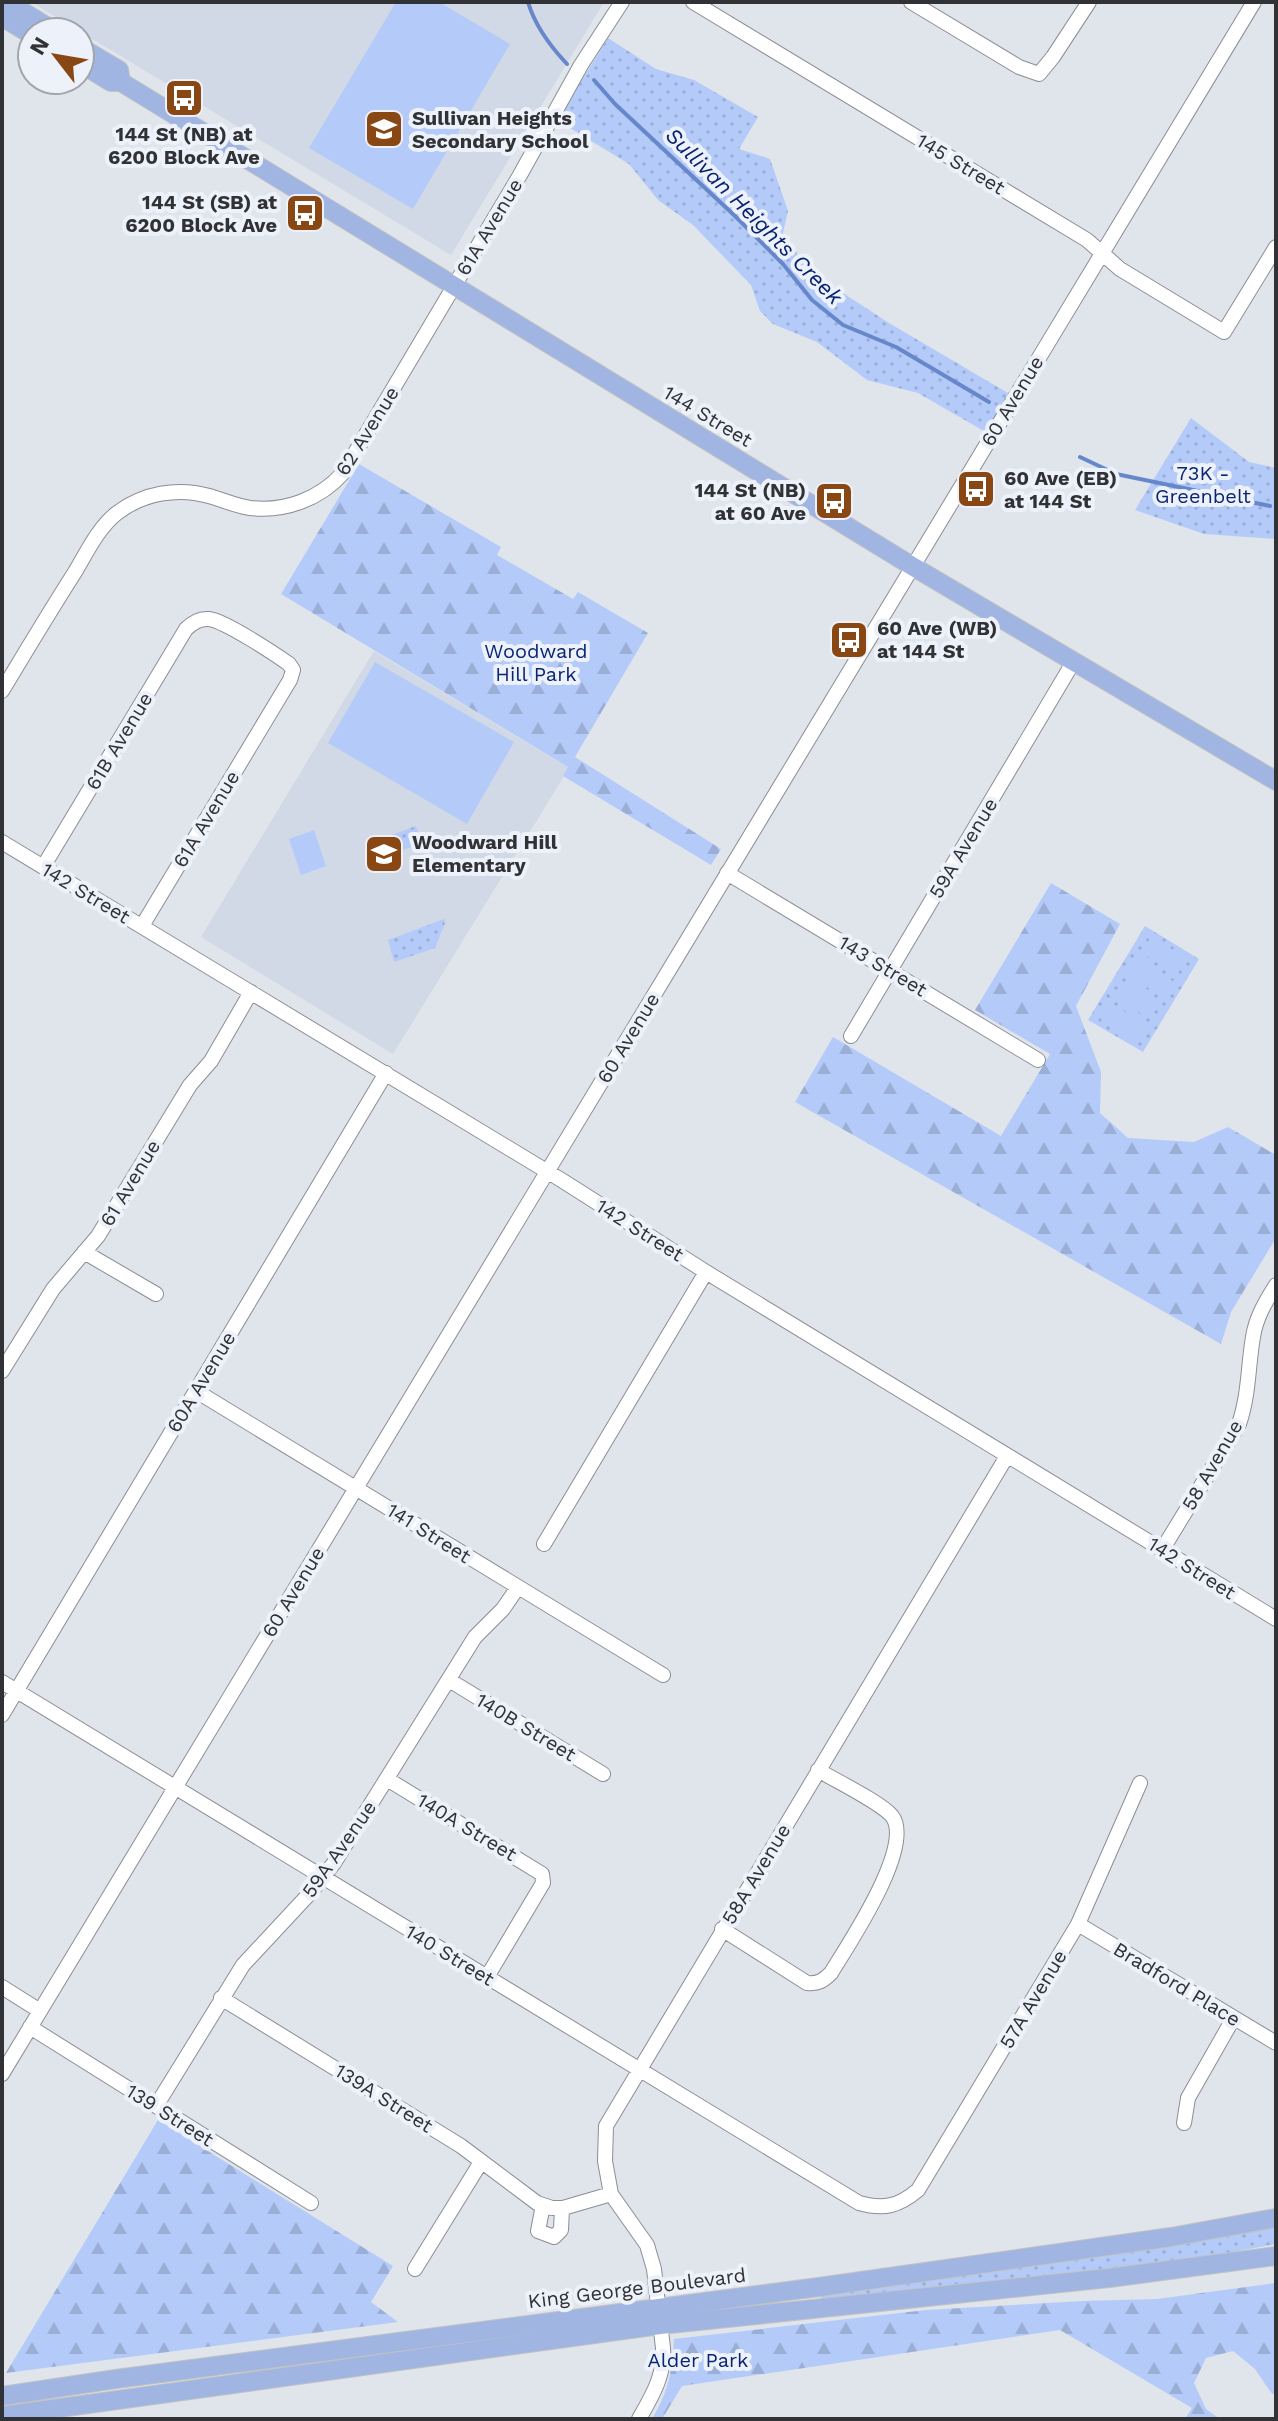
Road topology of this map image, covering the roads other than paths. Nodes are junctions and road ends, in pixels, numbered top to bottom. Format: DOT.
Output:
graph roads {
  1 [pos="7,2"];
  2 [pos="622,2"];
  3 [pos="693,2"];
  4 [pos="911,2"];
  5 [pos="1089,2"];
  6 [pos="1254,2"];
  7 [pos="30,16"];
  8 [pos="96,56"];
  9 [pos="96,73"];
  10 [pos="121,82"];
  11 [pos="1276,247"];
  12 [pos="1101,254"];
  13 [pos="453,287"];
  14 [pos="912,566"];
  15 [pos="199,620"];
  16 [pos="1074,661"];
  17 [pos="2,691"];
  18 [pos="1276,781"];
  19 [pos="2,842"];
  20 [pos="43,867"];
  21 [pos="727,873"];
  22 [pos="142,926"];
  23 [pos="890,970"];
  24 [pos="251,992"];
  25 [pos="851,1036"];
  26 [pos="1038,1060"];
  27 [pos="386,1073"];
  28 [pos="547,1171"];
  29 [pos="84,1252"];
  30 [pos="706,1272"];
  31 [pos="1276,1285"];
  32 [pos="156,1294"];
  33 [pos="6,1354"];
  34 [pos="2,1371"];
  35 [pos="196,1391"];
  36 [pos="1007,1456"];
  37 [pos="356,1488"];
  38 [pos="544,1544"];
  39 [pos="1162,1550"];
  40 [pos="518,1587"];
  41 [pos="1276,1619"];
  42 [pos="663,1675"];
  43 [pos="449,1680"];
  44 [pos="2,1682"];
  45 [pos="17,1691"];
  46 [pos="2,1715"];
  47 [pos="818,1770"];
  48 [pos="603,1774"];
  49 [pos="387,1779"];
  50 [pos="1140,1783"];
  51 [pos="175,1787"];
  52 [pos="322,1878"];
  53 [pos="1078,1924"];
  54 [pos="722,1929"];
  55 [pos="487,1977"];
  56 [pos="2,1987"];
  57 [pos="221,1998"];
  58 [pos="40,2011"];
  59 [pos="1233,2019"];
  60 [pos="30,2027"];
  61 [pos="1276,2043"];
  62 [pos="639,2071"];
  63 [pos="2,2074"];
  64 [pos="156,2106"];
  65 [pos="1184,2123"];
  66 [pos="481,2162"];
  67 [pos="611,2194"];
  68 [pos="904,2202"];
  69 [pos="311,2203"];
  70 [pos="543,2205"];
  71 [pos="562,2208"];
  72 [pos="1276,2218"];
  73 [pos="1276,2256"];
  74 [pos="415,2269"];
  75 [pos="659,2316"];
  76 [pos="2,2396"];
  77 [pos="2,2416"];
  78 [pos="639,2419"];
  1 -- 7 [label="main road"];
  2 -- 13 [label="street, 61A Avenue"];
  3 -- 12 [label="street, 145 Street"];
  4 -- 5 [label="street"];
  6 -- 12 [label="street, 60 Avenue"];
  8 -- 10 [label="main road, 144 Street"];
  9 -- 10 [label="main road, 144 Street"];
  10 -- 13 [label="main road, 144 Street"];
  11 -- 12 [label="street, 145 Street"];
  12 -- 14 [label="street, 60 Avenue"];
  13 -- 14 [label="main road, 144 Street"];
  13 -- 17 [label="street, 62 Avenue"];
  14 -- 16 [label="main road, 144 Street"];
  14 -- 21 [label="street, 60 Avenue"];
  15 -- 20 [label="street, 61B Avenue"];
  15 -- 22 [label="street, 61A Avenue"];
  16 -- 18 [label="main road, 144 Street"];
  16 -- 23 [label="street, 59A Avenue"];
  19 -- 20 [label="street, 142 Street"];
  20 -- 22 [label="street, 142 Street"];
  21 -- 23 [label="street, 143 Street"];
  21 -- 28 [label="street, 60 Avenue"];
  22 -- 24 [label="street, 142 Street"];
  23 -- 25 [label="street, 59A Avenue"];
  23 -- 26 [label="street, 143 Street"];
  24 -- 27 [label="street, 142 Street"];
  24 -- 29 [label="street, 61 Avenue"];
  27 -- 28 [label="street, 142 Street"];
  27 -- 35 [label="street, 60A Avenue"];
  28 -- 30 [label="street, 142 Street"];
  28 -- 37 [label="street, 60 Avenue"];
  29 -- 32 [label="street"];
  29 -- 33 [label="street, 61 Avenue"];
  30 -- 36 [label="street, 142 Street"];
  30 -- 38 [label="street"];
  31 -- 39 [label="street, 58 Avenue"];
  33 -- 34 [label="street, 61 Avenue"];
  35 -- 37 [label="street, 141 Street"];
  35 -- 45 [label="street, 60A Avenue"];
  36 -- 39 [label="street, 142 Street"];
  36 -- 47 [label="street, 58A Avenue"];
  37 -- 40 [label="street, 141 Street"];
  37 -- 51 [label="street, 60 Avenue"];
  39 -- 41 [label="street, 142 Street"];
  40 -- 42 [label="street, 141 Street"];
  40 -- 43 [label="street, 59A Avenue"];
  43 -- 48 [label="street, 140B Street"];
  43 -- 49 [label="street, 59A Avenue"];
  44 -- 45 [label="street, 140 Street"];
  45 -- 46 [label="street, 60A Avenue"];
  45 -- 51 [label="street, 140 Street"];
  47 -- 54 [label="street, 58A Avenue"];
  47 -- 54 [label="street"];
  49 -- 52 [label="street, 59A Avenue"];
  49 -- 55 [label="street, 140A Street"];
  50 -- 53 [label="street, 57A Avenue"];
  51 -- 52 [label="street, 140 Street"];
  51 -- 58 [label="street, 60 Avenue"];
  52 -- 55 [label="street, 140 Street"];
  52 -- 57 [label="street, 59A Avenue"];
  53 -- 59 [label="street, Bradford Place"];
  53 -- 68 [label="street, 57A Avenue"];
  54 -- 62 [label="street, 58A Avenue"];
  55 -- 62 [label="street, 140 Street"];
  56 -- 58 [label="street"];
  57 -- 64 [label="street, 59A Avenue"];
  57 -- 66 [label="street, 139A Street"];
  58 -- 60 [label="street, 60 Avenue"];
  59 -- 61 [label="street, Bradford Place"];
  59 -- 65 [label="street"];
  60 -- 63 [label="street, 60 Avenue"];
  60 -- 64 [label="street, 139 Street"];
  62 -- 67 [label="street, 58A Avenue"];
  62 -- 68 [label="street, 140 Street"];
  64 -- 69 [label="street, 139 Street"];
  66 -- 70 [label="street, 139A Street"];
  66 -- 74 [label="street"];
  67 -- 71 [label="street, 139A Street"];
  67 -- 75 [label="street, 58A Avenue"];
  70 -- 71 [label="street, 139A Street"];
  70 -- 71 [label="street"];
  72 -- 75 [label="main road, King George Boulevard"];
  73 -- 75 [label="main road, King George Boulevard"];
  75 -- 76 [label="main road, King George Boulevard"];
  75 -- 77 [label="main road, King George Boulevard"];
  75 -- 78 [label="street"];
}
